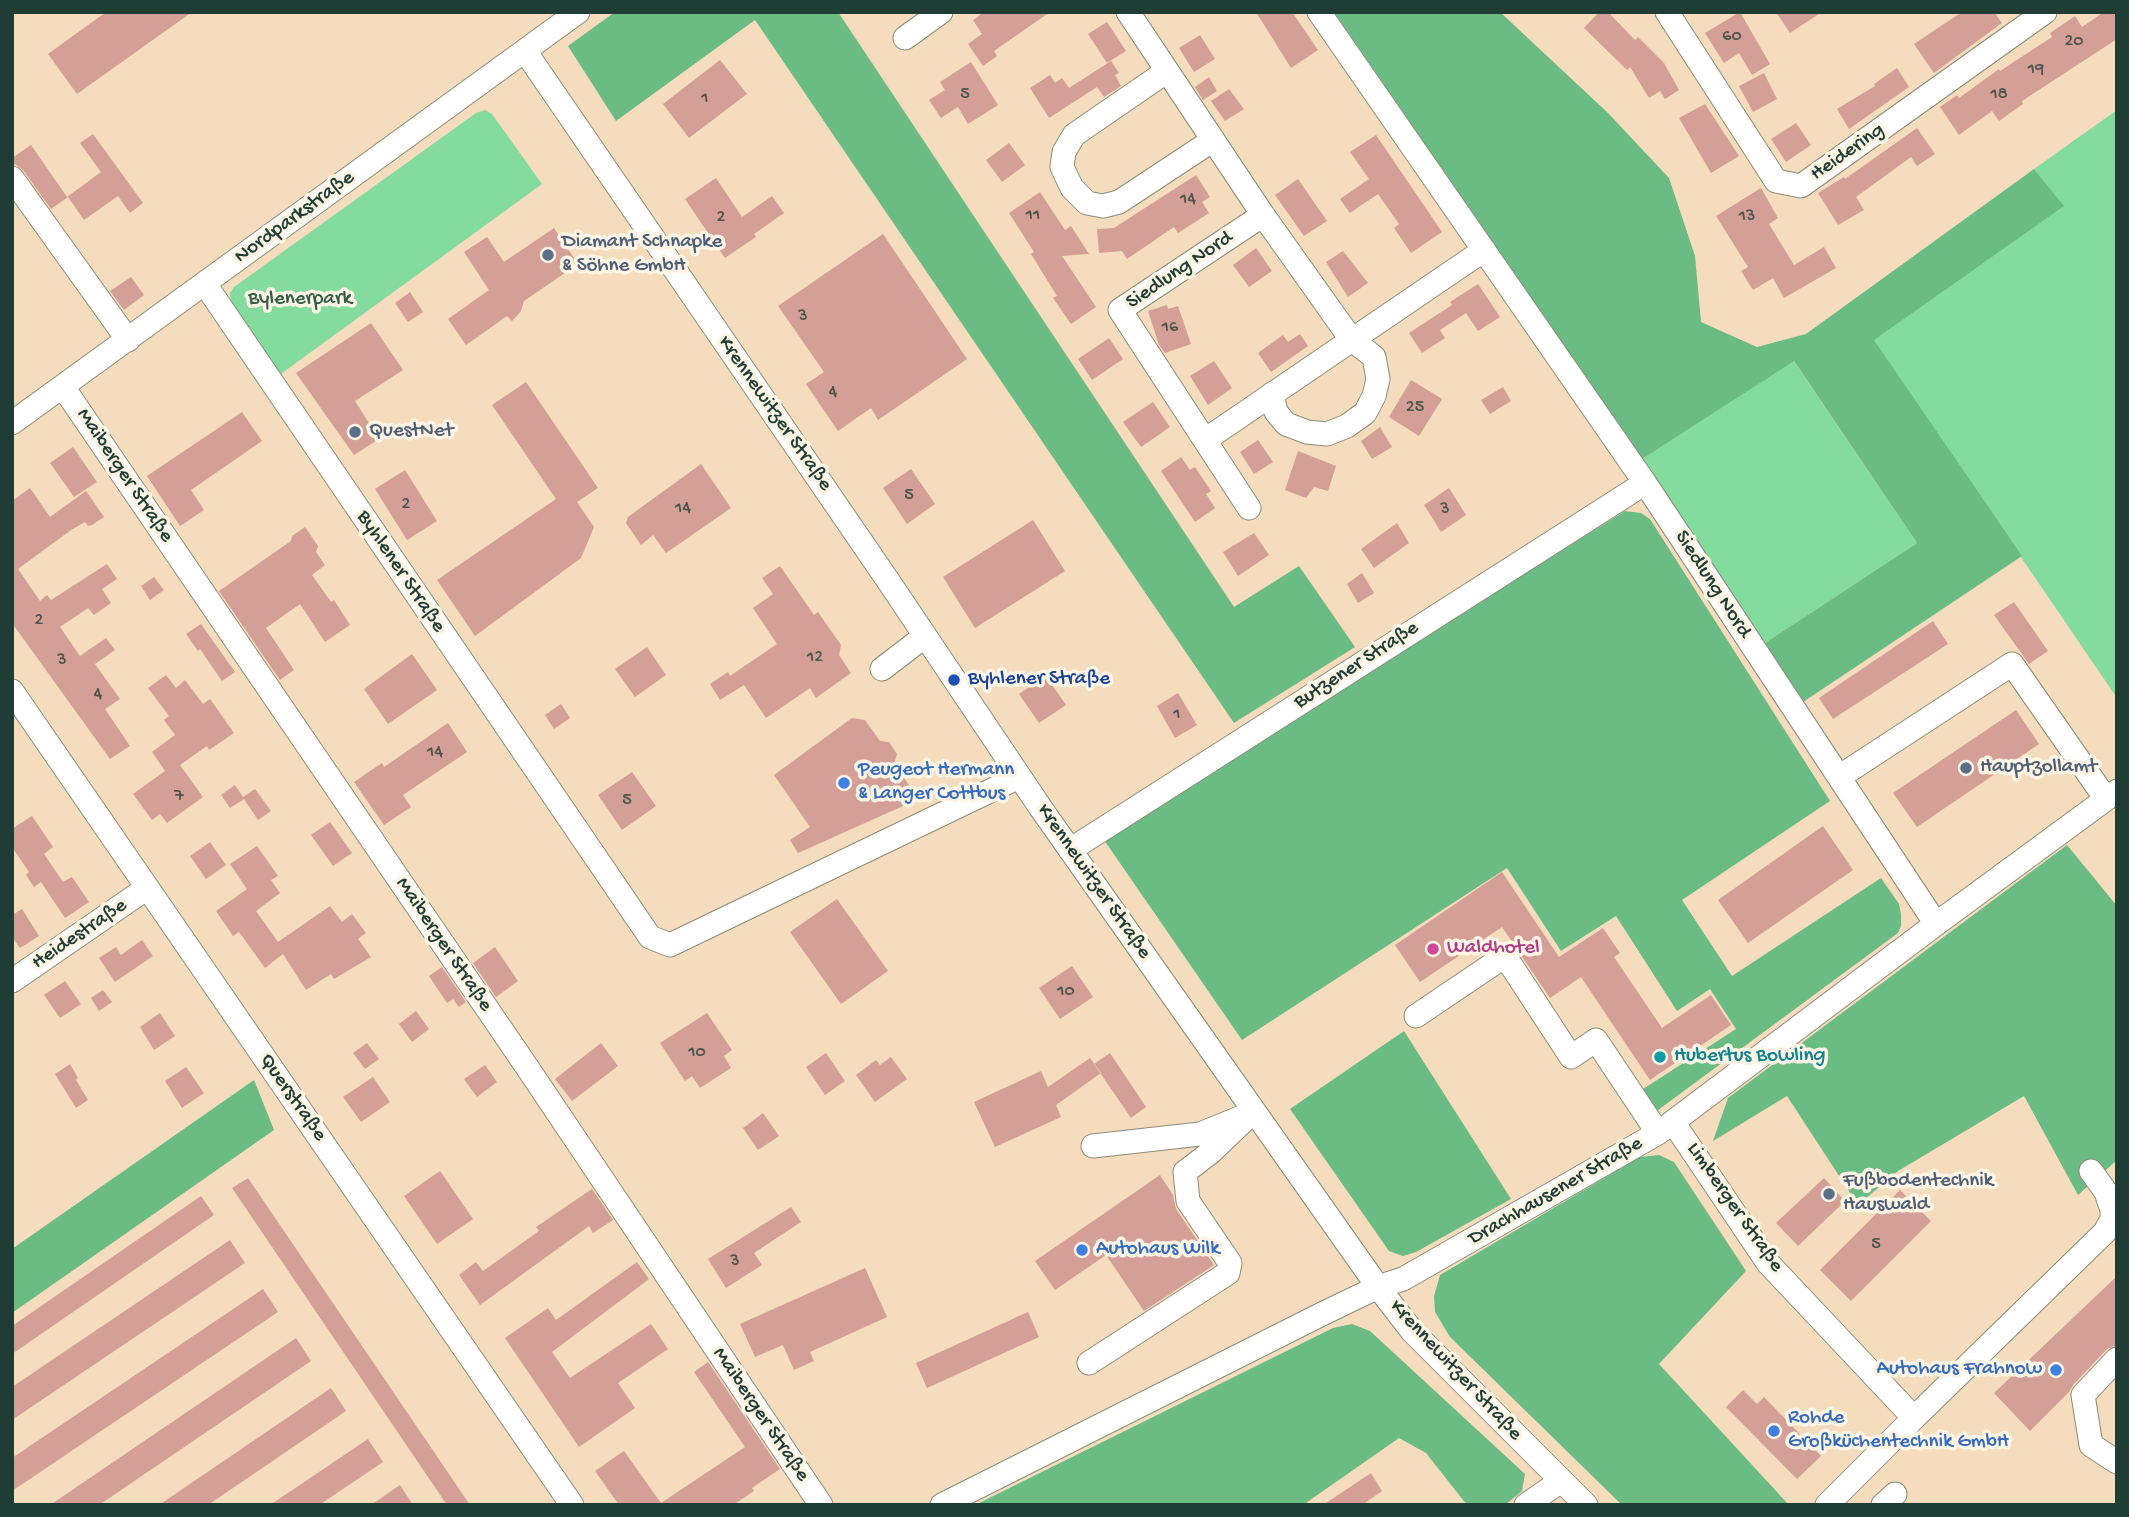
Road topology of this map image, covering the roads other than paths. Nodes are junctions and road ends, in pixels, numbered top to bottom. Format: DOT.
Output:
graph roads {
  1 [pos="578,12"];
  2 [pos="941,12"];
  3 [pos="1128,12"];
  4 [pos="1319,12"];
  5 [pos="1667,12"];
  6 [pos="2045,12"];
  7 [pos="551,20"];
  8 [pos="905,38"];
  9 [pos="525,51"];
  10 [pos="1167,71"];
  11 [pos="1213,140"];
  12 [pos="12,178"];
  13 [pos="1263,215"];
  14 [pos="1484,250"];
  15 [pos="205,284"];
  16 [pos="1352,339"];
  17 [pos="128,340"];
  18 [pos="63,387"];
  19 [pos="1272,394"];
  20 [pos="12,424"];
  21 [pos="1205,440"];
  22 [pos="1645,483"];
  23 [pos="1249,508"];
  24 [pos="925,636"];
  25 [pos="882,669"];
  26 [pos="12,691"];
  27 [pos="1019,777"];
  28 [pos="1839,777"];
  29 [pos="2111,795"];
  30 [pos="1070,850"];
  31 [pos="147,888"];
  32 [pos="1936,923"];
  33 [pos="12,981"];
  34 [pos="1416,1016"];
  35 [pos="1254,1111"];
  36 [pos="1666,1127"];
  37 [pos="1093,1146"];
  38 [pos="2091,1171"];
  39 [pos="1378,1287"];
  40 [pos="2117,1359"];
  41 [pos="1089,1363"];
  42 [pos="1914,1418"];
  43 [pos="2117,1462"];
  44 [pos="1561,1481"];
  45 [pos="572,1505"];
  46 [pos="821,1505"];
  47 [pos="942,1505"];
  48 [pos="1526,1505"];
  49 [pos="1586,1505"];
  50 [pos="1828,1505"];
  1 -- 7 [label="street, Nordparkstraße"];
  2 -- 8 [label="street"];
  3 -- 10 [label="street"];
  4 -- 14 [label="street, Siedlung Nord"];
  5 -- 6 [label="street, Heidering"];
  7 -- 9 [label="street, Nordparkstraße"];
  9 -- 15 [label="street, Nordparkstraße"];
  9 -- 24 [label="street, Krennewitzer Straße"];
  10 -- 11 [label="street"];
  10 -- 11 [label="street"];
  11 -- 13 [label="street"];
  12 -- 17 [label="street"];
  13 -- 16 [label="street"];
  13 -- 21 [label="street, Siedlung Nord"];
  14 -- 16 [label="street"];
  14 -- 22 [label="street, Siedlung Nord"];
  15 -- 17 [label="street, Nordparkstraße"];
  15 -- 27 [label="street, Byhlener Straße"];
  16 -- 19 [label="street"];
  16 -- 19 [label="street"];
  17 -- 18 [label="street, Nordparkstraße"];
  18 -- 20 [label="street, Nordparkstraße"];
  18 -- 46 [label="street, Maiberger Straße"];
  19 -- 21 [label="street"];
  21 -- 23 [label="street, Siedlung Nord"];
  22 -- 28 [label="street, Siedlung Nord"];
  22 -- 30 [label="street, Butzener Straße"];
  24 -- 25 [label="street"];
  24 -- 27 [label="street, Krennewitzer Straße"];
  26 -- 31 [label="street, Querstraße"];
  27 -- 30 [label="street, Krennewitzer Straße"];
  28 -- 29 [label="street"];
  28 -- 32 [label="street, Siedlung Nord"];
  29 -- 32 [label="street, Drachhausener Straße"];
  30 -- 35 [label="street, Krennewitzer Straße"];
  31 -- 33 [label="street, Heidestraße"];
  31 -- 45 [label="street, Querstraße"];
  32 -- 36 [label="street, Drachhausener Straße"];
  34 -- 36 [label="street, Limberger Straße"];
  35 -- 37 [label="street"];
  35 -- 39 [label="street, Krennewitzer Straße"];
  35 -- 41 [label="street"];
  36 -- 39 [label="street, Drachhausener Straße"];
  36 -- 42 [label="street, Limberger Straße"];
  38 -- 42 [label="street"];
  39 -- 44 [label="street, Krennewitzer Straße"];
  39 -- 47 [label="street, Drachhausener Straße"];
  40 -- 43 [label="street"];
  42 -- 50 [label="street"];
  44 -- 48 [label="street"];
  44 -- 49 [label="street, Krennewitzer Straße"];
}
